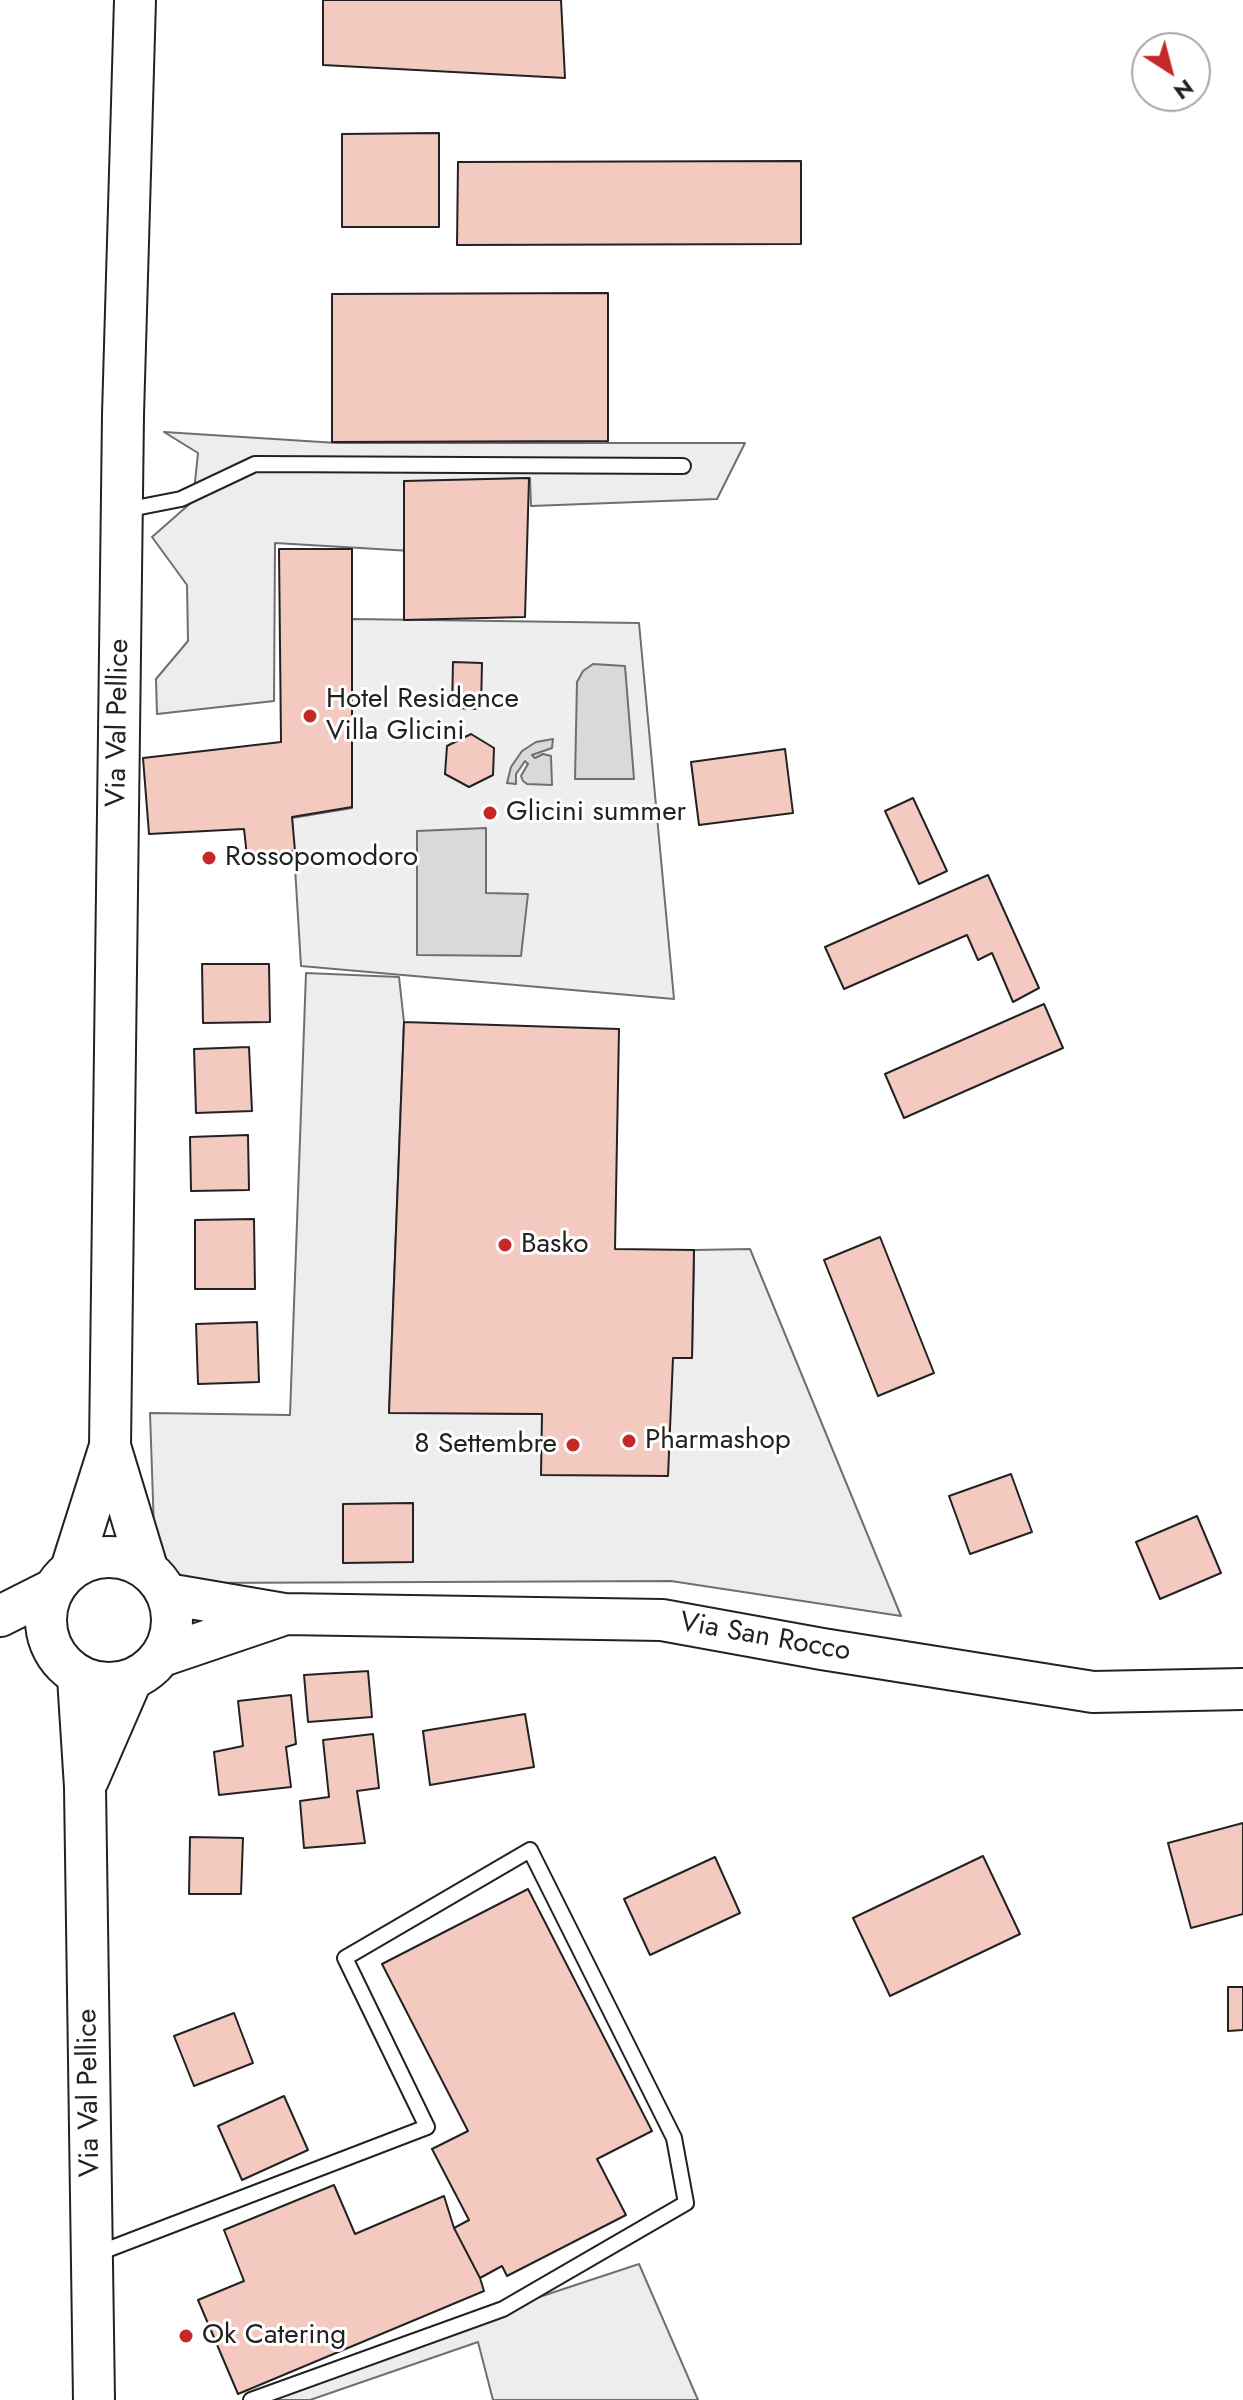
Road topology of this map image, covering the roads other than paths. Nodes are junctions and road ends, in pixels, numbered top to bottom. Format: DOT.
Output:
graph roads {
  1 [pos="135,0"];
  2 [pos="683,466"];
  3 [pos="122,510"];
  4 [pos="110,1446"];
  5 [pos="62,1579"];
  6 [pos="157,1581"];
  7 [pos="284,1614"];
  8 [pos="0,1616"];
  9 [pos="0,1639"];
  10 [pos="48,1643"];
  11 [pos="162,1656"];
  12 [pos="78,1677"];
  13 [pos="131,1681"];
  14 [pos="1243,1689"];
  15 [pos="85,1787"];
  16 [pos="92,2256"];
  17 [pos="94,2400"];
  18 [pos="251,2400"];
  1 -- 3 [label="street, Via Val Pellice"];
  2 -- 3 [label="lane"];
  3 -- 4 [label="street, Via Val Pellice"];
  4 -- 5 [label="street"];
  4 -- 6 [label="street"];
  5 -- 6 [label="street"];
  5 -- 8 [label="street"];
  5 -- 10 [label="street"];
  6 -- 7 [label="street, Via San Rocco"];
  6 -- 11 [label="street"];
  7 -- 11 [label="street, Via San Rocco"];
  7 -- 14 [label="street, Via San Rocco"];
  9 -- 10 [label="street"];
  10 -- 12 [label="street"];
  11 -- 13 [label="street"];
  12 -- 13 [label="street"];
  12 -- 15 [label="street, Via Val Pellice"];
  13 -- 15 [label="street"];
  15 -- 16 [label="street, Via Val Pellice"];
  16 -- 17 [label="street, Via Val Pellice"];
  16 -- 18 [label="lane"];
}
